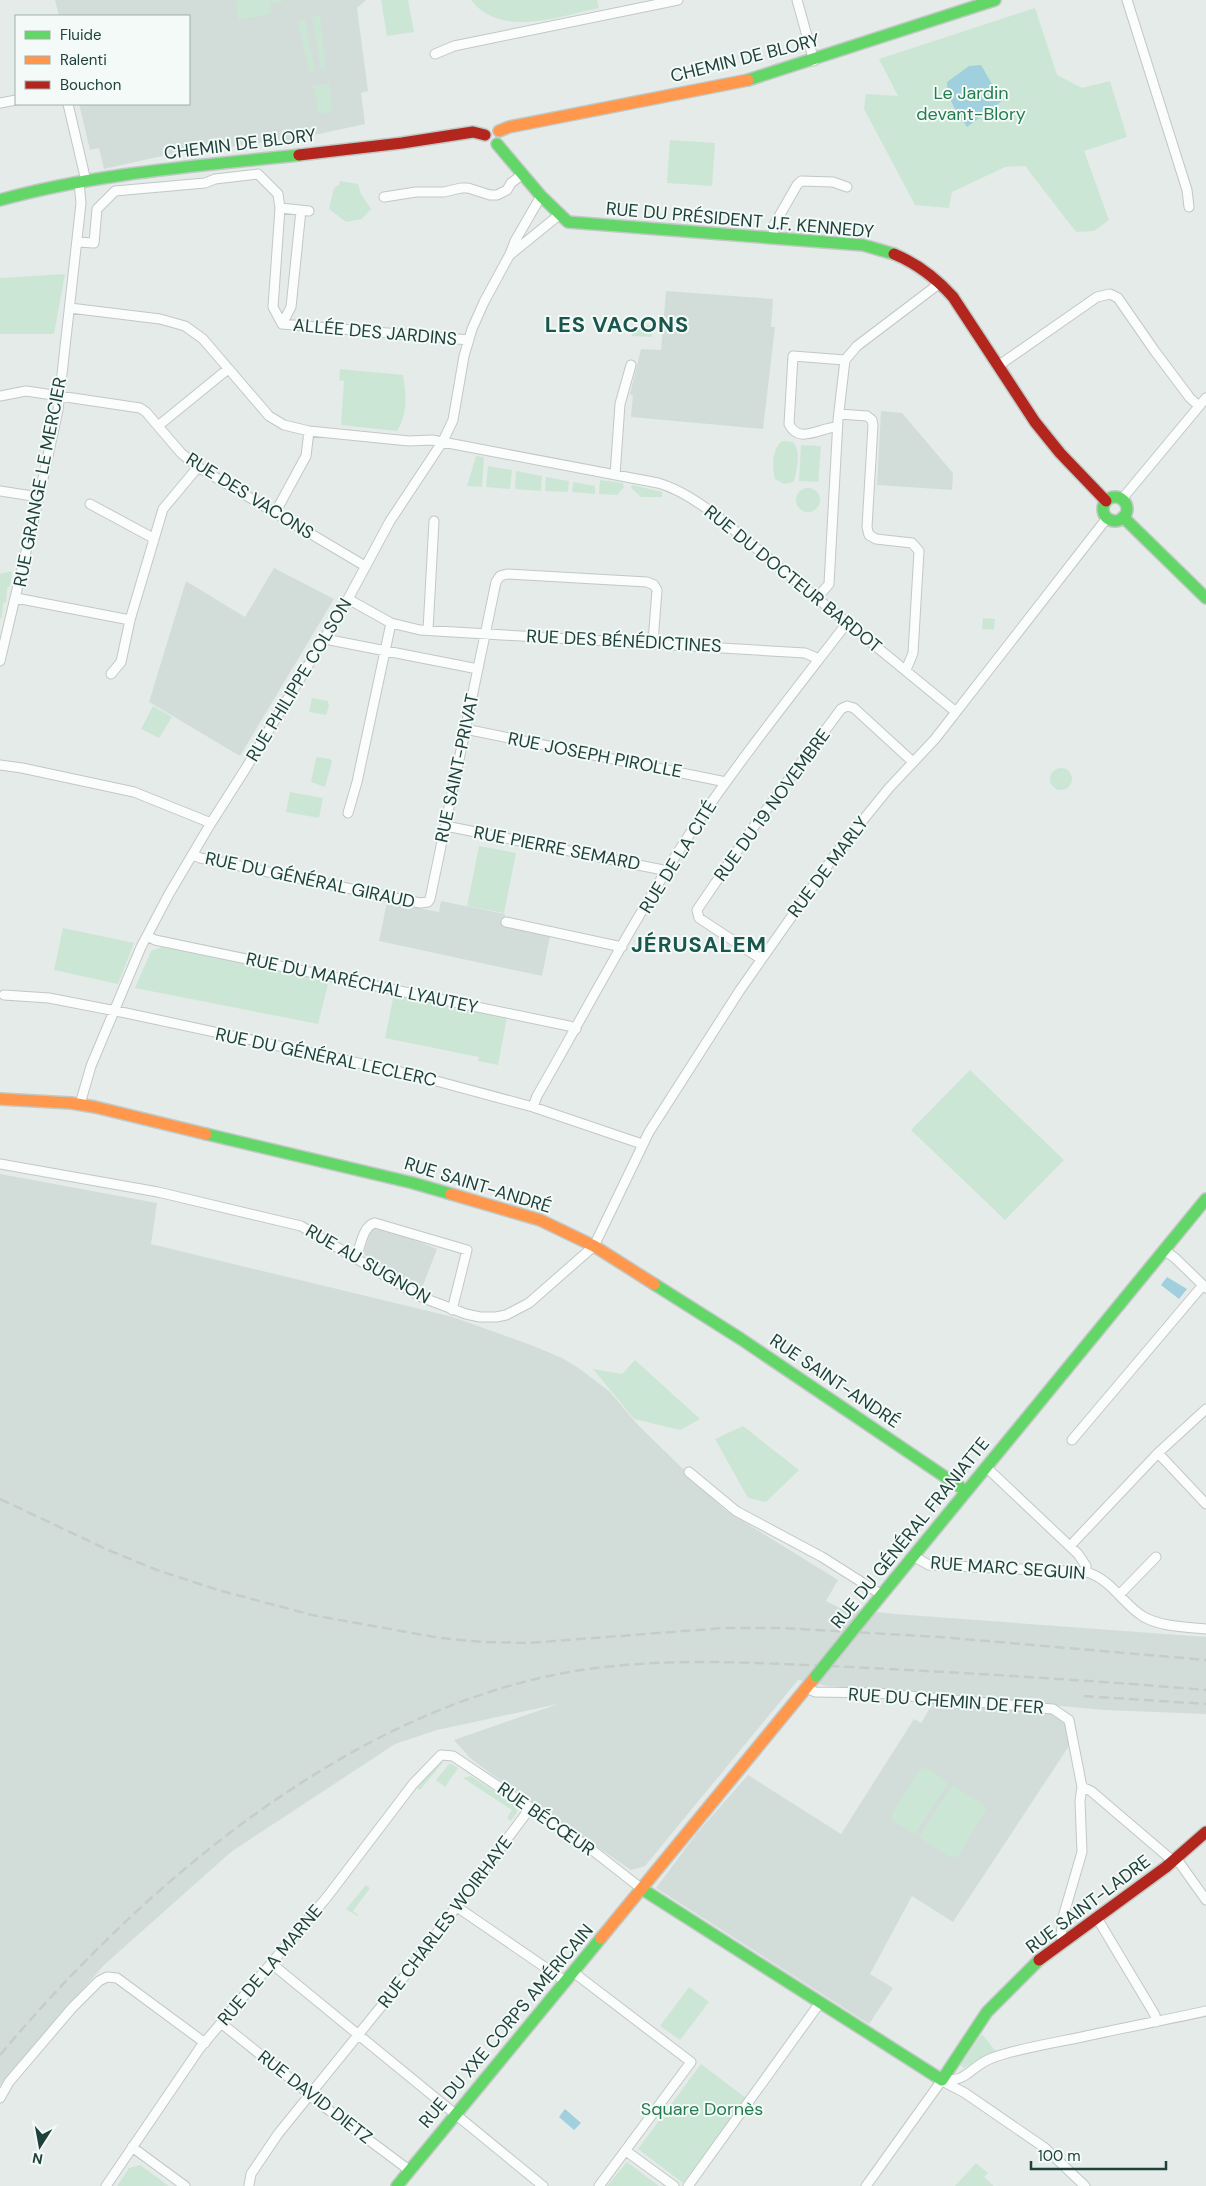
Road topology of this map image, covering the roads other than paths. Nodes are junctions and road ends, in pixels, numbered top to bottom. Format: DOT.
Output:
graph roads {
  1 [pos="678,0"];
  2 [pos="796,0"];
  3 [pos="995,0"];
  4 [pos="1127,0"];
  5 [pos="435,54"];
  6 [pos="814,61"];
  7 [pos="15,100"];
  8 [pos="0,103"];
  9 [pos="68,105"];
  10 [pos="499,131"];
  11 [pos="485,135"];
  12 [pos="497,144"];
  13 [pos="523,174"];
  14 [pos="82,181"];
  15 [pos="846,187"];
  16 [pos="541,196"];
  17 [pos="384,197"];
  18 [pos="0,200"];
  19 [pos="1189,207"];
  20 [pos="280,208"];
  21 [pos="559,215"];
  22 [pos="773,238"];
  23 [pos="77,242"];
  24 [pos="510,254"];
  25 [pos="940,283"];
  26 [pos="70,308"];
  27 [pos="282,324"];
  28 [pos="469,340"];
  29 [pos="845,360"];
  30 [pos="631,365"];
  31 [pos="998,366"];
  32 [pos="228,369"];
  33 [pos="60,395"];
  34 [pos="0,396"];
  35 [pos="1206,398"];
  36 [pos="1199,406"];
  37 [pos="839,414"];
  38 [pos="158,426"];
  39 [pos="838,427"];
  40 [pos="309,431"];
  41 [pos="443,441"];
  42 [pos="198,467"];
  43 [pos="615,475"];
  44 [pos="0,490"];
  45 [pos="40,497"];
  46 [pos="1122,499"];
  47 [pos="1106,501"];
  48 [pos="90,504"];
  49 [pos="275,513"];
  50 [pos="1107,518"];
  51 [pos="1123,518"];
  52 [pos="434,521"];
  53 [pos="154,538"];
  54 [pos="365,566"];
  55 [pos="16,598"];
  56 [pos="817,598"];
  57 [pos="1206,598"];
  58 [pos="348,599"];
  59 [pos="130,620"];
  60 [pos="391,623"];
  61 [pos="847,623"];
  62 [pos="428,630"];
  63 [pos="485,634"];
  64 [pos="325,637"];
  65 [pos="653,642"];
  66 [pos="384,651"];
  67 [pos="819,660"];
  68 [pos="0,661"];
  69 [pos="478,669"];
  70 [pos="906,670"];
  71 [pos="111,674"];
  72 [pos="956,712"];
  73 [pos="465,729"];
  74 [pos="913,762"];
  75 [pos="0,765"];
  76 [pos="726,782"];
  77 [pos="348,813"];
  78 [pos="211,823"];
  79 [pos="446,826"];
  80 [pos="193,854"];
  81 [pos="668,870"];
  82 [pos="428,902"];
  83 [pos="506,922"];
  84 [pos="148,936"];
  85 [pos="622,947"];
  86 [pos="761,959"];
  87 [pos="4,995"];
  88 [pos="114,1011"];
  89 [pos="576,1030"];
  90 [pos="0,1099"];
  91 [pos="80,1104"];
  92 [pos="533,1107"];
  93 [pos="642,1144"];
  94 [pos="0,1164"];
  95 [pos="1206,1199"];
  96 [pos="594,1246"];
  97 [pos="1164,1250"];
  98 [pos="356,1258"];
  99 [pos="1204,1287"];
  100 [pos="452,1310"];
  101 [pos="1206,1409"];
  102 [pos="1072,1440"];
  103 [pos="1158,1453"];
  104 [pos="986,1467"];
  105 [pos="689,1472"];
  106 [pos="966,1492"];
  107 [pos="1206,1504"];
  108 [pos="1070,1546"];
  109 [pos="913,1556"];
  110 [pos="1156,1557"];
  111 [pos="1086,1572"];
  112 [pos="882,1595"];
  113 [pos="1120,1595"];
  114 [pos="1206,1629"];
  115 [pos="806,1688"];
  116 [pos="446,1754"];
  117 [pos="1082,1787"];
  118 [pos="531,1807"];
  119 [pos="1206,1832"];
  120 [pos="1174,1860"];
  121 [pos="642,1889"];
  122 [pos="1206,1900"];
  123 [pos="457,1907"];
  124 [pos="1097,1918"];
  125 [pos="1063,1939"];
  126 [pos="272,1964"];
  127 [pos="573,1972"];
  128 [pos="564,1981"];
  129 [pos="819,2004"];
  130 [pos="1206,2010"];
  131 [pos="1156,2022"];
  132 [pos="221,2023"];
  133 [pos="358,2036"];
  134 [pos="205,2043"];
  135 [pos="942,2080"];
  136 [pos="309,2095"];
  137 [pos="0,2098"];
  138 [pos="455,2114"];
  139 [pos="132,2147"];
  140 [pos="626,2151"];
  141 [pos="409,2170"];
  142 [pos="250,2185"];
  143 [pos="106,2186"];
  144 [pos="186,2186"];
  145 [pos="397,2186"];
  146 [pos="543,2186"];
  147 [pos="600,2186"];
  148 [pos="674,2186"];
  149 [pos="688,2186"];
  150 [pos="866,2186"];
  151 [pos="1084,2186"];
  1 -- 5 [label="street"];
  2 -- 6 [label="street"];
  3 -- 6 [label="street, CHEMIN DE BLORY"];
  4 -- 19 [label="street"];
  6 -- 10 [label="street, CHEMIN DE BLORY"];
  7 -- 8 [label="street"];
  9 -- 14 [label="street, RUE GRANGE LE MERCIER"];
  10 -- 11 [label="street"];
  10 -- 12 [label="street"];
  11 -- 12 [label="street"];
  11 -- 14 [label="street, CHEMIN DE BLORY"];
  12 -- 13 [label="street, RUE DU PRÉSIDENT J.F. KENNEDY"];
  13 -- 16 [label="street, RUE DU PRÉSIDENT J.F. KENNEDY"];
  13 -- 17 [label="street"];
  14 -- 18 [label="street, CHEMIN DE BLORY"];
  14 -- 23 [label="street, RUE GRANGE LE MERCIER"];
  15 -- 22 [label="street"];
  16 -- 21 [label="street, RUE DU PRÉSIDENT J.F. KENNEDY"];
  16 -- 24 [label="street, RUE PHILIPPE COLSON"];
  20 -- 23 [label="street, ALLÉE DES JARDINS"];
  20 -- 27 [label="street, ALLÉE DES JARDINS"];
  20 -- 27 [label="street, ALLÉE DES JARDINS"];
  21 -- 22 [label="street, RUE DU PRÉSIDENT J.F. KENNEDY"];
  21 -- 24 [label="street, RUE PHILIPPE COLSON"];
  22 -- 25 [label="street, RUE DU PRÉSIDENT J.F. KENNEDY"];
  23 -- 26 [label="street, RUE GRANGE LE MERCIER"];
  24 -- 28 [label="street, RUE PHILIPPE COLSON"];
  25 -- 29 [label="street"];
  25 -- 31 [label="street, RUE DU PRÉSIDENT J.F. KENNEDY"];
  26 -- 32 [label="street, RUE DU DOCTEUR BARDOT"];
  26 -- 33 [label="street, RUE GRANGE LE MERCIER"];
  27 -- 28 [label="street, ALLÉE DES JARDINS"];
  28 -- 41 [label="street, RUE PHILIPPE COLSON"];
  29 -- 37 [label="street"];
  29 -- 39 [label="street"];
  30 -- 43 [label="street"];
  31 -- 36 [label="street"];
  31 -- 47 [label="street, RUE DU PRÉSIDENT J.F. KENNEDY"];
  32 -- 38 [label="street"];
  32 -- 40 [label="street, RUE DU DOCTEUR BARDOT"];
  33 -- 34 [label="street, RUE DES VACONS"];
  33 -- 38 [label="street, RUE DES VACONS"];
  33 -- 45 [label="street, RUE GRANGE LE MERCIER"];
  35 -- 36 [label="street"];
  36 -- 46 [label="street"];
  37 -- 39 [label="street"];
  37 -- 70 [label="street"];
  38 -- 42 [label="street, RUE DES VACONS"];
  39 -- 56 [label="street"];
  40 -- 41 [label="street, RUE DU DOCTEUR BARDOT"];
  40 -- 49 [label="street"];
  41 -- 43 [label="street, RUE DU DOCTEUR BARDOT"];
  41 -- 54 [label="street, RUE PHILIPPE COLSON"];
  42 -- 49 [label="street, RUE DES VACONS"];
  42 -- 53 [label="street"];
  43 -- 56 [label="street, RUE DU DOCTEUR BARDOT"];
  44 -- 45 [label="street"];
  45 -- 55 [label="street, RUE GRANGE LE MERCIER"];
  46 -- 47 [label="street"];
  46 -- 51 [label="street"];
  47 -- 50 [label="street"];
  48 -- 53 [label="street"];
  49 -- 54 [label="street, RUE DES VACONS"];
  50 -- 51 [label="street"];
  50 -- 72 [label="street, RUE DE MARLY"];
  51 -- 57 [label="street"];
  52 -- 62 [label="street"];
  53 -- 59 [label="street"];
  54 -- 58 [label="street, RUE PHILIPPE COLSON"];
  55 -- 59 [label="street"];
  55 -- 68 [label="street, RUE GRANGE LE MERCIER"];
  56 -- 61 [label="street, RUE DU DOCTEUR BARDOT"];
  58 -- 60 [label="street, RUE DES BÉNÉDICTINES"];
  58 -- 64 [label="street, RUE PHILIPPE COLSON"];
  59 -- 71 [label="street"];
  60 -- 62 [label="street, RUE DES BÉNÉDICTINES"];
  60 -- 66 [label="street"];
  61 -- 67 [label="street, RUE DE LA CITÉ"];
  61 -- 70 [label="street, RUE DU DOCTEUR BARDOT"];
  62 -- 63 [label="street, RUE DES BÉNÉDICTINES"];
  63 -- 65 [label="street, RUE DES BÉNÉDICTINES"];
  63 -- 65 [label="street, RUE SAINT-PRIVAT"];
  63 -- 69 [label="street, RUE SAINT-PRIVAT"];
  64 -- 66 [label="street"];
  64 -- 78 [label="street, RUE PHILIPPE COLSON"];
  65 -- 67 [label="street, RUE DES BÉNÉDICTINES"];
  66 -- 69 [label="street"];
  66 -- 77 [label="street"];
  67 -- 76 [label="street, RUE DE LA CITÉ"];
  69 -- 73 [label="street, RUE SAINT-PRIVAT"];
  70 -- 72 [label="street, RUE DU DOCTEUR BARDOT"];
  72 -- 74 [label="street, RUE DE MARLY"];
  73 -- 76 [label="street, RUE JOSEPH PIROLLE"];
  73 -- 79 [label="street, RUE SAINT-PRIVAT"];
  74 -- 86 [label="street, RUE DE MARLY"];
  74 -- 86 [label="street, RUE DU 19 NOVEMBRE"];
  75 -- 78 [label="street"];
  76 -- 81 [label="street, RUE DE LA CITÉ"];
  78 -- 80 [label="street, RUE PHILIPPE COLSON"];
  79 -- 81 [label="street, RUE PIERRE SEMARD"];
  79 -- 82 [label="street, RUE SAINT-PRIVAT"];
  80 -- 82 [label="street, RUE DU GÉNÉRAL GIRAUD"];
  80 -- 84 [label="street, RUE PHILIPPE COLSON"];
  81 -- 85 [label="street, RUE DE LA CITÉ"];
  83 -- 85 [label="street"];
  84 -- 88 [label="street, RUE PHILIPPE COLSON"];
  84 -- 89 [label="street, RUE DU MARÉCHAL LYAUTEY"];
  85 -- 89 [label="street, RUE DE LA CITÉ"];
  86 -- 93 [label="street, RUE DE MARLY"];
  87 -- 88 [label="street, RUE DU GÉNÉRAL LECLERC"];
  88 -- 91 [label="street, RUE PHILIPPE COLSON"];
  88 -- 92 [label="street, RUE DU GÉNÉRAL LECLERC"];
  89 -- 92 [label="street, RUE DE LA CITÉ"];
  90 -- 91 [label="street, RUE SAINT-ANDRÉ"];
  91 -- 96 [label="street, RUE SAINT-ANDRÉ"];
  92 -- 93 [label="street, RUE DU GÉNÉRAL LECLERC"];
  93 -- 96 [label="street, RUE DE MARLY"];
  94 -- 98 [label="street, RUE AU SUGNON"];
  95 -- 97 [label="street, RUE DU GÉNÉRAL FRANIATTE"];
  96 -- 100 [label="street, RUE AU SUGNON"];
  96 -- 106 [label="street, RUE SAINT-ANDRÉ"];
  97 -- 99 [label="street"];
  97 -- 104 [label="street, RUE DU GÉNÉRAL FRANIATTE"];
  98 -- 100 [label="street, RUE AU SUGNON"];
  98 -- 100 [label="street"];
  99 -- 102 [label="street"];
  101 -- 103 [label="street"];
  103 -- 107 [label="street"];
  103 -- 108 [label="street"];
  104 -- 106 [label="street, RUE DU GÉNÉRAL FRANIATTE"];
  104 -- 108 [label="street"];
  105 -- 112 [label="street"];
  106 -- 109 [label="street, RUE DU GÉNÉRAL FRANIATTE"];
  108 -- 111 [label="street"];
  109 -- 111 [label="street, RUE MARC SEGUIN"];
  109 -- 112 [label="street, RUE DU GÉNÉRAL FRANIATTE"];
  110 -- 113 [label="street"];
  111 -- 113 [label="street, RUE MARC SEGUIN"];
  112 -- 115 [label="street, RUE DU GÉNÉRAL FRANIATTE, bridge"];
  113 -- 114 [label="street, RUE MARC SEGUIN"];
  115 -- 117 [label="street, RUE DU CHEMIN DE FER"];
  115 -- 121 [label="street, RUE DU GÉNÉRAL FRANIATTE"];
  116 -- 118 [label="street, RUE BÉCŒUR"];
  116 -- 126 [label="street, RUE DE LA MARNE"];
  117 -- 120 [label="street"];
  117 -- 125 [label="street, RUE DU CHEMIN DE FER"];
  118 -- 121 [label="street, RUE BÉCŒUR"];
  118 -- 123 [label="street, RUE CHARLES WOIRHAYE"];
  119 -- 120 [label="street, RUE SAINT-LADRE"];
  120 -- 122 [label="street"];
  120 -- 124 [label="street, RUE SAINT-LADRE"];
  121 -- 127 [label="street, RUE DU XXE CORPS AMÉRICAIN"];
  121 -- 129 [label="street"];
  123 -- 128 [label="street"];
  123 -- 133 [label="street, RUE CHARLES WOIRHAYE"];
  124 -- 125 [label="street, RUE SAINT-LADRE"];
  124 -- 131 [label="street"];
  125 -- 135 [label="street, RUE SAINT-LADRE"];
  126 -- 132 [label="street, RUE DE LA MARNE"];
  126 -- 133 [label="street"];
  127 -- 128 [label="street, RUE DU XXE CORPS AMÉRICAIN"];
  127 -- 140 [label="street"];
  128 -- 138 [label="street, RUE DU XXE CORPS AMÉRICAIN"];
  129 -- 135 [label="street"];
  129 -- 149 [label="street"];
  130 -- 131 [label="street"];
  131 -- 135 [label="street"];
  132 -- 134 [label="street, RUE DE LA MARNE"];
  132 -- 136 [label="street, RUE DAVID DIETZ"];
  133 -- 136 [label="street, RUE CHARLES WOIRHAYE"];
  133 -- 138 [label="street"];
  134 -- 137 [label="street"];
  134 -- 139 [label="street, RUE DE LA MARNE"];
  135 -- 150 [label="street"];
  135 -- 151 [label="street"];
  136 -- 141 [label="street, RUE DAVID DIETZ"];
  136 -- 142 [label="street, RUE CHARLES WOIRHAYE"];
  138 -- 141 [label="street, RUE DU XXE CORPS AMÉRICAIN"];
  138 -- 146 [label="street"];
  139 -- 143 [label="street, RUE DE LA MARNE"];
  139 -- 144 [label="street"];
  140 -- 147 [label="street"];
  140 -- 148 [label="street"];
  141 -- 145 [label="street, RUE DU XXE CORPS AMÉRICAIN"];
}
